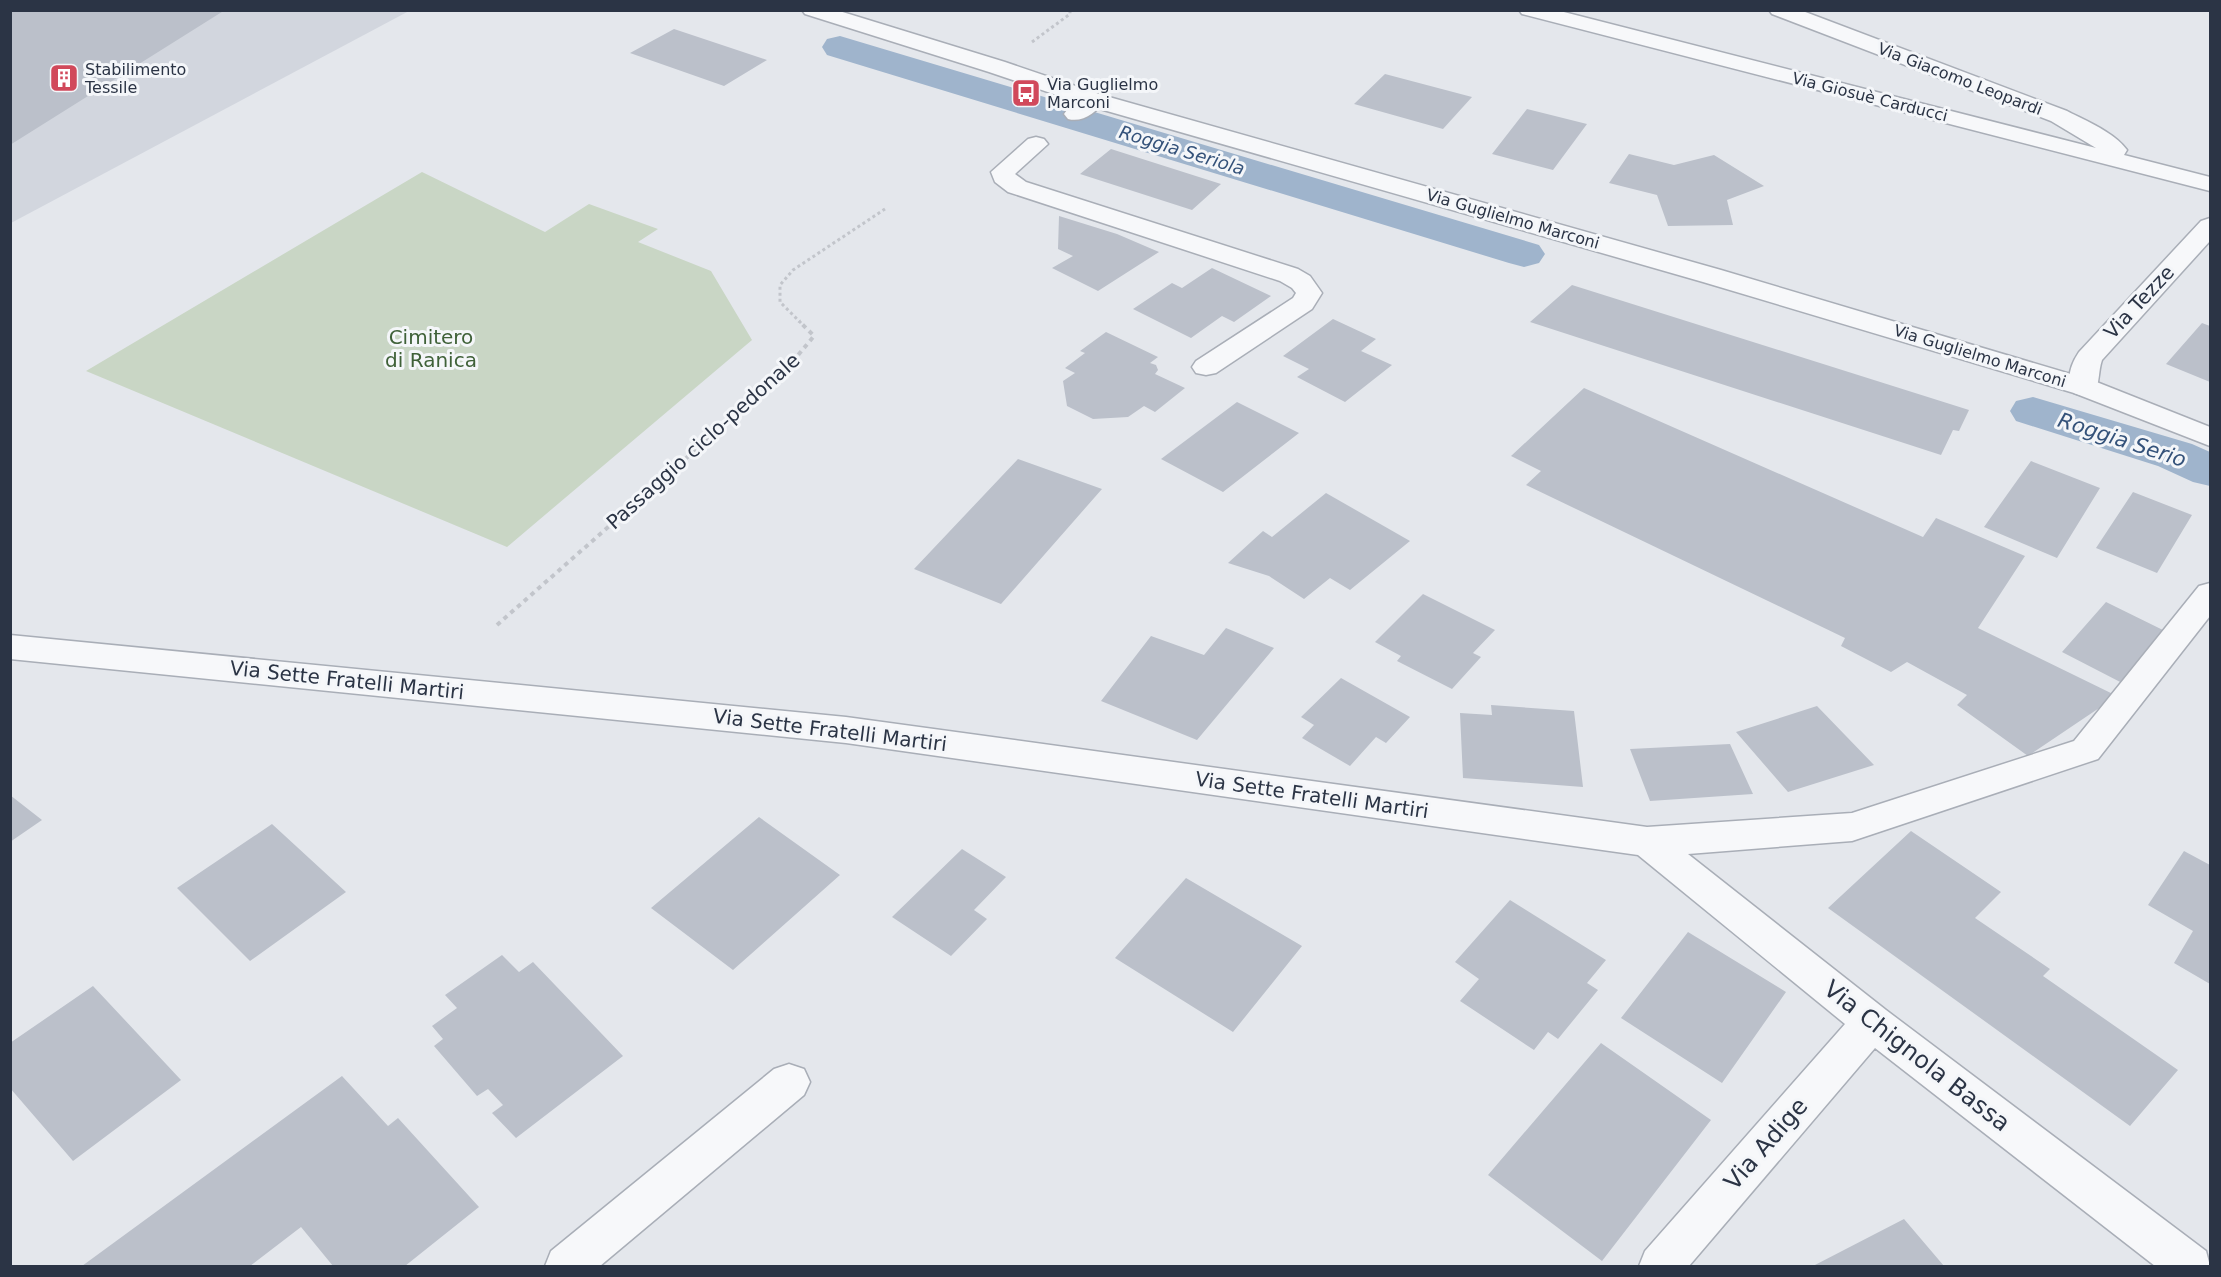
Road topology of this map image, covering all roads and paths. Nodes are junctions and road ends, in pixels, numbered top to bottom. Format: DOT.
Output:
graph roads {
  1 [pos="813,10"];
  2 [pos="1070,10"];
  3 [pos="1529,10"];
  4 [pos="1779,10"];
  5 [pos="997,67"];
  6 [pos="1036,144"];
  7 [pos="2133,163"];
  8 [pos="2211,184"];
  9 [pos="885,209"];
  10 [pos="2211,226"];
  11 [pos="1206,367"];
  12 [pos="2084,387"];
  13 [pos="2211,437"];
  14 [pos="2211,594"];
  15 [pos="497,625"];
  16 [pos="10,647"];
  17 [pos="1647,842"];
  18 [pos="1872,1022"];
  19 [pos="789,1082"];
  20 [pos="567,1266"];
  21 [pos="1661,1266"];
  22 [pos="2190,1266"];
  1 -- 5 [label="street, Via Guglielmo Marconi"];
  2 -- 5 [label="path"];
  3 -- 7 [label="street, Via Giosuè Carducci"];
  4 -- 7 [label="street, Via Giacomo Leopardi"];
  5 -- 12 [label="street, Via Guglielmo Marconi"];
  6 -- 11 [label="street"];
  7 -- 8 [label="street, Via Giosuè Carducci"];
  9 -- 15 [label="path, Passaggio ciclo-pedonale"];
  10 -- 12 [label="street, Via Tezze"];
  12 -- 13 [label="street, Via Guglielmo Marconi"];
  14 -- 17 [label="street, Via Sette Fratelli Martiri"];
  16 -- 17 [label="street, Via Sette Fratelli Martiri"];
  17 -- 18 [label="street, Via Chignola Bassa"];
  18 -- 21 [label="street, Via Adige"];
  18 -- 22 [label="street, Via Chignola Bassa"];
  19 -- 20 [label="street"];
}
